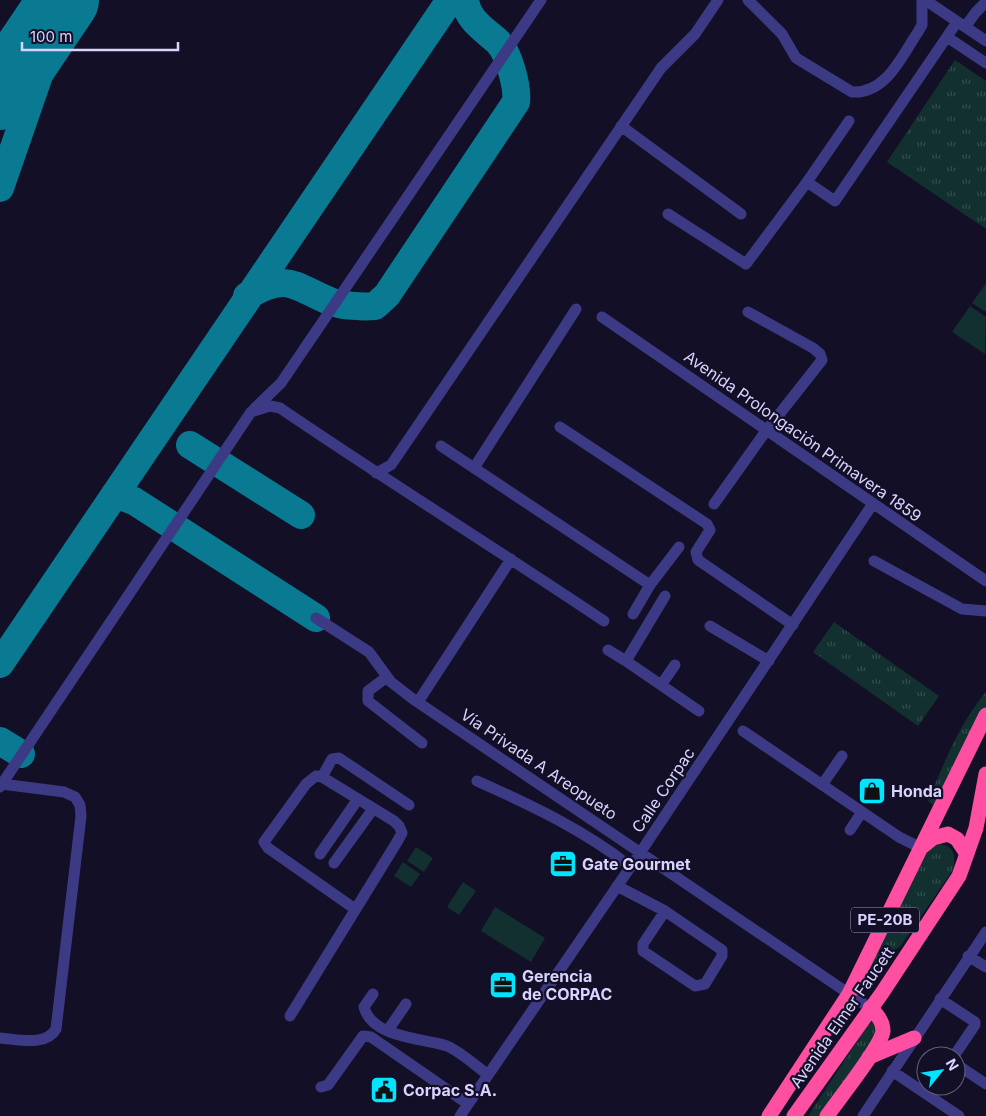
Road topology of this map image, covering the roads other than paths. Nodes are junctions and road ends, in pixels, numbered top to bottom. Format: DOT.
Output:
graph roads {
  1 [pos="541,0"];
  2 [pos="718,0"];
  3 [pos="748,0"];
  4 [pos="923,0"];
  5 [pos="986,2"];
  6 [pos="961,25"];
  7 [pos="947,37"];
  8 [pos="986,41"];
  9 [pos="986,63"];
  10 [pos="849,121"];
  11 [pos="621,126"];
  12 [pos="808,182"];
  13 [pos="668,214"];
  14 [pos="741,214"];
  15 [pos="576,309"];
  16 [pos="748,312"];
  17 [pos="602,318"];
  18 [pos="251,412"];
  19 [pos="560,428"];
  20 [pos="766,431"];
  21 [pos="441,446"];
  22 [pos="474,468"];
  23 [pos="376,474"];
  24 [pos="714,504"];
  25 [pos="872,504"];
  26 [pos="679,547"];
  27 [pos="511,559"];
  28 [pos="874,561"];
  29 [pos="986,581"];
  30 [pos="650,585"];
  31 [pos="665,596"];
  32 [pos="986,611"];
  33 [pos="632,614"];
  34 [pos="316,618"];
  35 [pos="604,621"];
  36 [pos="793,625"];
  37 [pos="710,626"];
  38 [pos="608,650"];
  39 [pos="626,661"];
  40 [pos="769,661"];
  41 [pos="676,665"];
  42 [pos="387,677"];
  43 [pos="661,685"];
  44 [pos="415,700"];
  45 [pos="699,712"];
  46 [pos="986,715"];
  47 [pos="743,731"];
  48 [pos="422,743"];
  49 [pos="842,756"];
  50 [pos="986,774"];
  51 [pos="322,777"];
  52 [pos="477,781"];
  53 [pos="1,785"];
  54 [pos="822,785"];
  55 [pos="358,799"];
  56 [pos="409,805"];
  57 [pos="373,809"];
  58 [pos="862,812"];
  59 [pos="850,830"];
  60 [pos="334,833"];
  61 [pos="349,842"];
  62 [pos="921,848"];
  63 [pos="640,852"];
  64 [pos="320,854"];
  65 [pos="967,854"];
  66 [pos="334,863"];
  67 [pos="631,867"];
  68 [pos="617,886"];
  69 [pos="355,909"];
  70 [pos="665,911"];
  71 [pos="986,932"];
  72 [pos="968,956"];
  73 [pos="986,967"];
  74 [pos="373,994"];
  75 [pos="850,994"];
  76 [pos="940,999"];
  77 [pos="406,1004"];
  78 [pos="870,1008"];
  79 [pos="290,1016"];
  80 [pos="388,1030"];
  81 [pos="0,1038"];
  82 [pos="914,1038"];
  83 [pos="961,1046"];
  84 [pos="869,1057"];
  85 [pos="892,1071"];
  86 [pos="966,1071"];
  87 [pos="488,1075"];
  88 [pos="986,1084"];
  89 [pos="321,1087"];
  90 [pos="468,1104"];
  91 [pos="837,1110"];
  92 [pos="460,1116"];
  93 [pos="769,1116"];
  94 [pos="794,1116"];
  95 [pos="827,1116"];
  96 [pos="863,1116"];
  97 [pos="959,1116"];
  1 -- 18 [label="street"];
  2 -- 11 [label="street"];
  3 -- 4 [label="street"];
  4 -- 6 [label="street"];
  5 -- 6 [label="street"];
  6 -- 7 [label="street"];
  6 -- 8 [label="street"];
  7 -- 9 [label="street"];
  7 -- 12 [label="street"];
  10 -- 12 [label="street"];
  11 -- 14 [label="street"];
  11 -- 23 [label="street"];
  12 -- 13 [label="street"];
  15 -- 22 [label="street"];
  16 -- 20 [label="street"];
  17 -- 20 [label="street, Avenida Prolongación Primavera 1859"];
  18 -- 23 [label="street"];
  18 -- 53 [label="street"];
  19 -- 36 [label="street"];
  20 -- 24 [label="street"];
  20 -- 25 [label="street, Avenida Prolongación Primavera 1859"];
  21 -- 22 [label="street"];
  22 -- 30 [label="street"];
  23 -- 27 [label="street"];
  25 -- 29 [label="street, Avenida Prolongación Primavera 1859"];
  25 -- 36 [label="street, Calle Corpac"];
  26 -- 30 [label="street"];
  27 -- 35 [label="street"];
  27 -- 44 [label="street"];
  28 -- 32 [label="street"];
  30 -- 33 [label="street"];
  31 -- 39 [label="street"];
  34 -- 42 [label="street, Vía Privada A Areopueto"];
  36 -- 40 [label="street, Calle Corpac"];
  37 -- 40 [label="street"];
  38 -- 39 [label="street"];
  39 -- 43 [label="street"];
  40 -- 63 [label="street, Calle Corpac"];
  41 -- 43 [label="street"];
  42 -- 44 [label="street, Vía Privada A Areopueto"];
  42 -- 48 [label="street"];
  43 -- 45 [label="street"];
  44 -- 63 [label="street, Vía Privada A Areopueto"];
  46 -- 62 [label="highway, Avenida Elmer Faucett / PE-20B"];
  47 -- 54 [label="street"];
  49 -- 54 [label="street"];
  50 -- 65 [label="highway, Avenida Elmer Faucett / PE-20B"];
  51 -- 55 [label="street"];
  51 -- 56 [label="street"];
  51 -- 69 [label="street"];
  52 -- 67 [label="street"];
  53 -- 81 [label="street"];
  54 -- 58 [label="street"];
  55 -- 57 [label="street"];
  55 -- 60 [label="street"];
  57 -- 61 [label="street"];
  57 -- 69 [label="street"];
  58 -- 59 [label="street"];
  58 -- 62 [label="street"];
  60 -- 61 [label="street"];
  60 -- 64 [label="street"];
  61 -- 66 [label="street"];
  62 -- 65 [label="highway"];
  62 -- 75 [label="highway, Avenida Elmer Faucett / PE-20B"];
  63 -- 67 [label="street, Calle Corpac"];
  63 -- 75 [label="street, Vía Privada A Areopueto"];
  65 -- 78 [label="highway, Avenida Elmer Faucett / PE-20B"];
  67 -- 68 [label="street, Calle Corpac"];
  68 -- 70 [label="street"];
  68 -- 87 [label="street, Calle Corpac"];
  69 -- 79 [label="street"];
  70 -- 70 [label="street"];
  71 -- 72 [label="street"];
  72 -- 73 [label="street"];
  72 -- 76 [label="street"];
  74 -- 80 [label="street"];
  75 -- 78 [label="street, Vía Privada A Areopueto"];
  75 -- 93 [label="highway, Avenida Elmer Faucett / PE-20B"];
  76 -- 82 [label="street"];
  76 -- 83 [label="street"];
  77 -- 80 [label="street"];
  78 -- 84 [label="highway"];
  78 -- 94 [label="highway, Avenida Elmer Faucett / PE-20B"];
  80 -- 87 [label="street"];
  82 -- 84 [label="highway"];
  82 -- 85 [label="street"];
  84 -- 91 [label="highway"];
  85 -- 96 [label="street"];
  85 -- 97 [label="street"];
  86 -- 88 [label="street"];
  87 -- 90 [label="street, Calle Corpac"];
  89 -- 90 [label="street"];
  90 -- 92 [label="street, Calle Corpac"];
  91 -- 95 [label="highway"];
}
